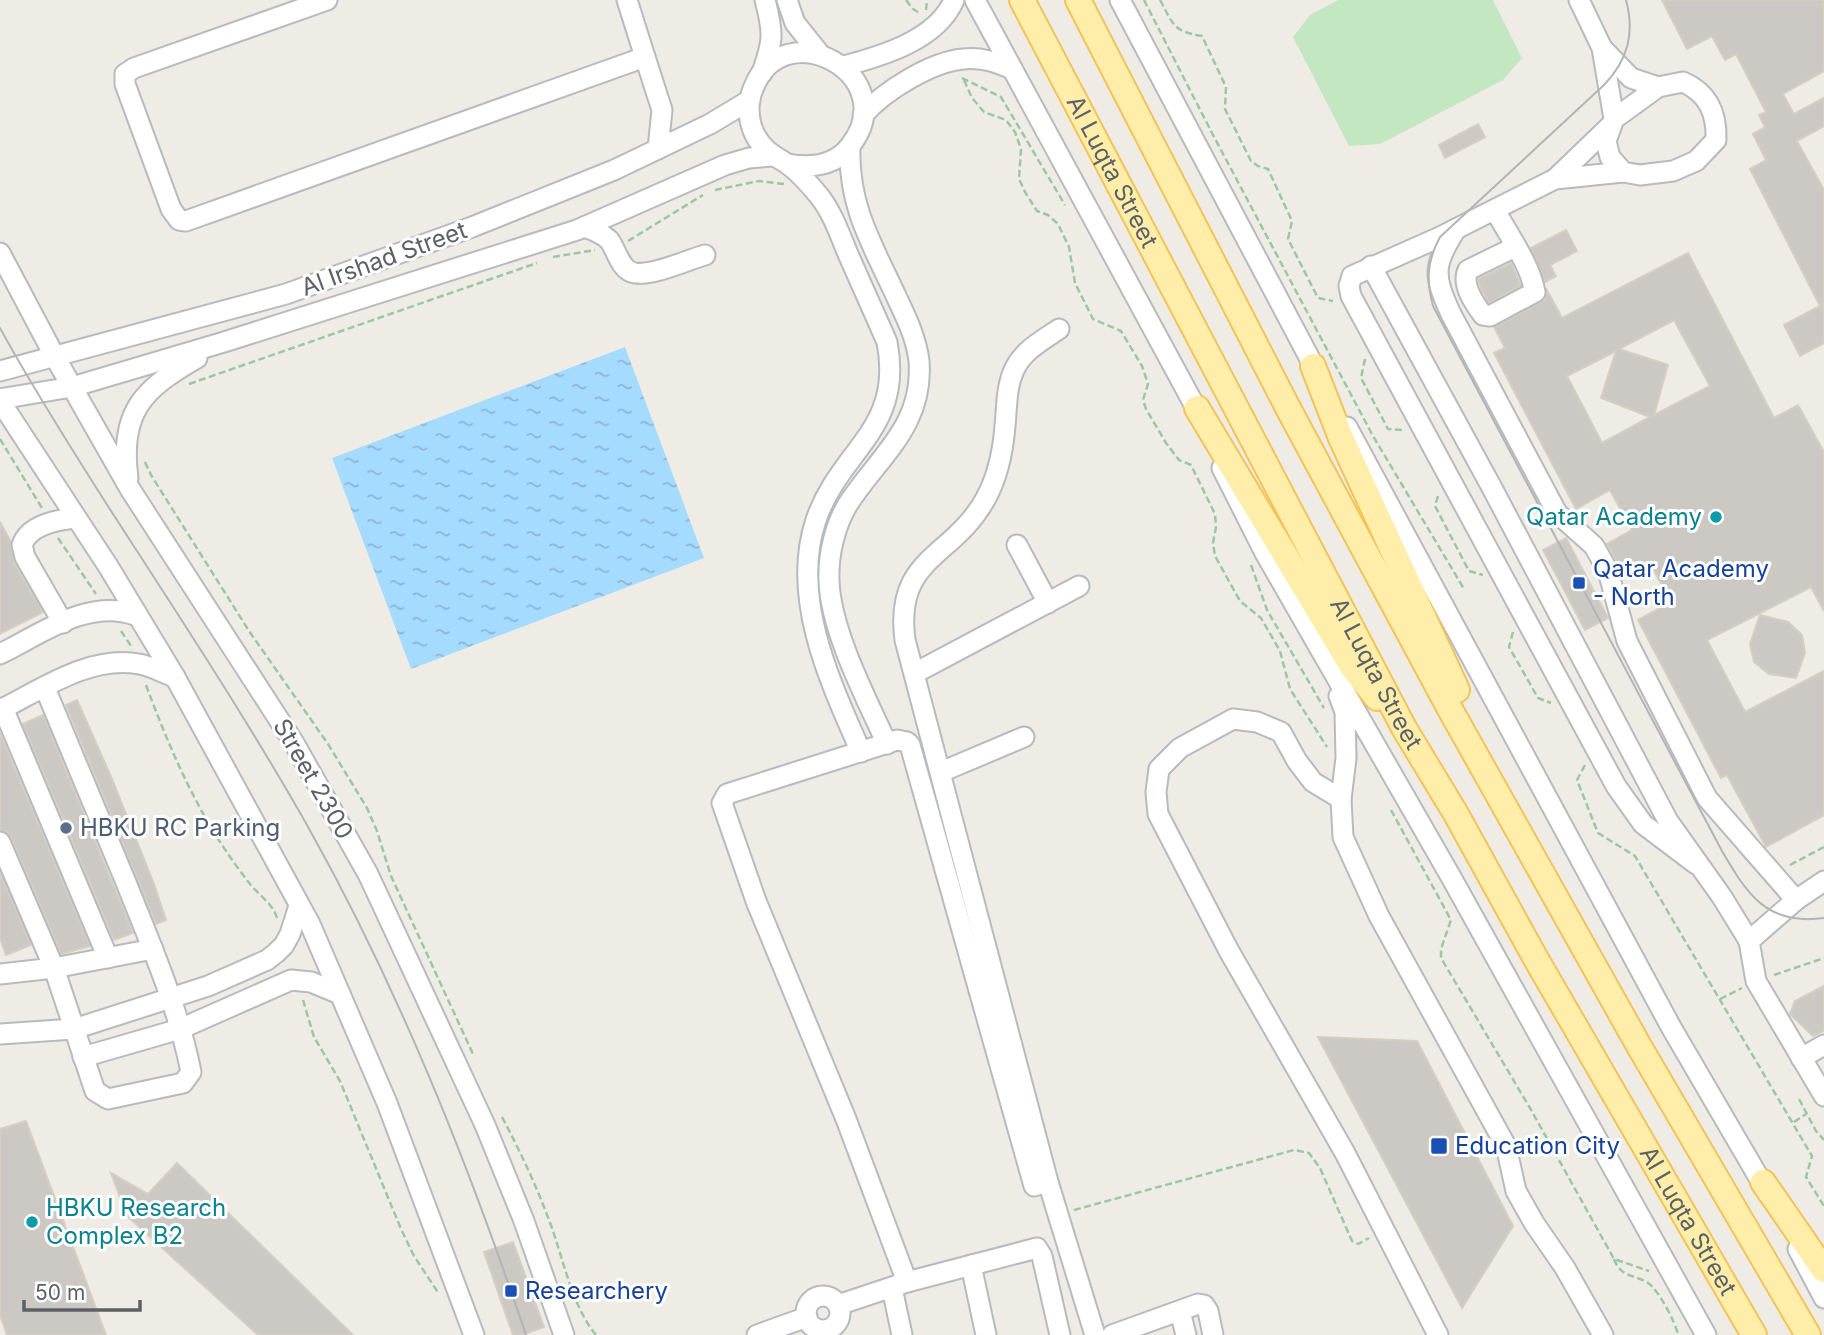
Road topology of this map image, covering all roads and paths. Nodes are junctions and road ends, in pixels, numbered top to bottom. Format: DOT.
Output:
graph roads {
  1 [pos="327,0"];
  2 [pos="627,0"];
  3 [pos="765,0"];
  4 [pos="787,0"];
  5 [pos="906,0"];
  6 [pos="954,0"];
  7 [pos="975,0"];
  8 [pos="1022,0"];
  9 [pos="1079,0"];
  10 [pos="1120,0"];
  11 [pos="1144,0"];
  12 [pos="1579,0"];
  13 [pos="925,17"];
  14 [pos="1602,48"];
  15 [pos="819,54"];
  16 [pos="645,57"];
  17 [pos="844,66"];
  18 [pos="1012,69"];
  19 [pos="761,73"];
  20 [pos="964,80"];
  21 [pos="1658,86"];
  22 [pos="750,100"];
  23 [pos="662,110"];
  24 [pos="863,115"];
  25 [pos="1612,122"];
  26 [pos="688,135"];
  27 [pos="850,147"];
  28 [pos="658,149"];
  29 [pos="780,160"];
  30 [pos="1623,172"];
  31 [pos="1555,179"];
  32 [pos="811,187"];
  33 [pos="624,209"];
  34 [pos="1495,210"];
  35 [pos="584,227"];
  36 [pos="1456,229"];
  37 [pos="613,247"];
  38 [pos="1515,247"];
  39 [pos="0,253"];
  40 [pos="705,255"];
  41 [pos="548,259"];
  42 [pos="537,262"];
  43 [pos="1371,266"];
  44 [pos="1059,329"];
  45 [pos="225,342"];
  46 [pos="55,357"];
  47 [pos="1313,366"];
  48 [pos="0,371"];
  49 [pos="72,387"];
  50 [pos="182,387"];
  51 [pos="0,400"];
  52 [pos="1197,408"];
  53 [pos="0,439"];
  54 [pos="143,454"];
  55 [pos="1491,486"];
  56 [pos="130,489"];
  57 [pos="1463,501"];
  58 [pos="75,518"];
  59 [pos="49,523"];
  60 [pos="1017,544"];
  61 [pos="1265,553"];
  62 [pos="108,566"];
  63 [pos="1079,586"];
  64 [pos="1464,589"];
  65 [pos="1048,603"];
  66 [pos="100,607"];
  67 [pos="135,615"];
  68 [pos="1561,618"];
  69 [pos="64,622"];
  70 [pos="1533,634"];
  71 [pos="0,654"];
  72 [pos="139,664"];
  73 [pos="915,673"];
  74 [pos="175,677"];
  75 [pos="45,688"];
  76 [pos="1,709"];
  77 [pos="1405,728"];
  78 [pos="1024,737"];
  79 [pos="887,744"];
  80 [pos="861,752"];
  81 [pos="1333,753"];
  82 [pos="941,772"];
  83 [pos="1642,772"];
  84 [pos="1616,786"];
  85 [pos="1341,799"];
  86 [pos="1519,832"];
  87 [pos="0,842"];
  88 [pos="1824,847"];
  89 [pos="1696,864"];
  90 [pos="1773,873"];
  91 [pos="1824,881"];
  92 [pos="1796,900"];
  93 [pos="299,906"];
  94 [pos="284,945"];
  95 [pos="1750,948"];
  96 [pos="153,949"];
  97 [pos="108,958"];
  98 [pos="54,968"];
  99 [pos="1,972"];
  100 [pos="300,980"];
  101 [pos="340,994"];
  102 [pos="170,999"];
  103 [pos="74,1029"];
  104 [pos="180,1029"];
  105 [pos="0,1034"];
  106 [pos="1824,1045"];
  107 [pos="83,1057"];
  108 [pos="1801,1058"];
  109 [pos="476,1063"];
  110 [pos="1824,1096"];
  111 [pos="1799,1099"];
  112 [pos="499,1112"];
  113 [pos="1806,1114"];
  114 [pos="1793,1123"];
  115 [pos="1824,1140"];
  116 [pos="1048,1182"];
  117 [pos="1762,1182"];
  118 [pos="1719,1184"];
  119 [pos="1681,1209"];
  120 [pos="1058,1215"];
  121 [pos="1383,1229"];
  122 [pos="1614,1259"];
  123 [pos="971,1265"];
  124 [pos="1824,1270"];
  125 [pos="900,1285"];
  126 [pos="550,1290"];
  127 [pos="1824,1298"];
  128 [pos="443,1301"];
  129 [pos="838,1305"];
  130 [pos="1180,1311"];
  131 [pos="812,1327"];
  132 [pos="474,1335"];
  133 [pos="564,1335"];
  134 [pos="578,1335"];
  135 [pos="596,1335"];
  136 [pos="757,1335"];
  137 [pos="902,1335"];
  138 [pos="986,1335"];
  139 [pos="1060,1335"];
  140 [pos="1095,1335"];
  141 [pos="1112,1335"];
  142 [pos="1185,1335"];
  143 [pos="1213,1335"];
  144 [pos="1438,1335"];
  145 [pos="1603,1335"];
  146 [pos="1678,1335"];
  147 [pos="1706,1335"];
  148 [pos="1739,1335"];
  149 [pos="1754,1335"];
  150 [pos="1808,1335"];
  151 [pos="1821,1335"];
  1 -- 16 [label="street"];
  2 -- 16 [label="street"];
  3 -- 19 [label="street"];
  4 -- 15 [label="street"];
  5 -- 13 [label="path"];
  6 -- 17 [label="street"];
  7 -- 18 [label="street, Al Luqta Street"];
  8 -- 77 [label="main road, Al Luqta Street"];
  9 -- 86 [label="main road, Al Luqta Street"];
  10 -- 47 [label="street"];
  11 -- 64 [label="path"];
  12 -- 14 [label="street"];
  14 -- 21 [label="street"];
  14 -- 25 [label="street"];
  15 -- 17 [label="street"];
  15 -- 19 [label="street"];
  16 -- 23 [label="street"];
  17 -- 24 [label="street"];
  18 -- 24 [label="street"];
  18 -- 52 [label="street, Al Luqta Street"];
  19 -- 22 [label="street"];
  20 -- 81 [label="path"];
  21 -- 25 [label="street"];
  21 -- 30 [label="street"];
  22 -- 26 [label="street, Al Irshad Street"];
  22 -- 29 [label="street"];
  23 -- 26 [label="street"];
  23 -- 28 [label="street"];
  24 -- 27 [label="street"];
  25 -- 30 [label="street"];
  25 -- 31 [label="street"];
  26 -- 28 [label="street, Al Irshad Street"];
  27 -- 29 [label="street"];
  27 -- 79 [label="street"];
  28 -- 46 [label="street, Al Irshad Street"];
  29 -- 32 [label="street"];
  29 -- 33 [label="street, Al Irshad Street"];
  30 -- 31 [label="street"];
  31 -- 34 [label="street"];
  32 -- 37 [label="path"];
  32 -- 80 [label="street"];
  33 -- 35 [label="street, Al Irshad Street"];
  33 -- 37 [label="street"];
  34 -- 36 [label="street"];
  34 -- 38 [label="street"];
  35 -- 37 [label="street"];
  35 -- 45 [label="street, Al Irshad Street"];
  36 -- 43 [label="street"];
  36 -- 90 [label="street"];
  37 -- 40 [label="street"];
  37 -- 41 [label="path"];
  39 -- 46 [label="street, Street 2300"];
  42 -- 50 [label="path"];
  43 -- 55 [label="street"];
  43 -- 57 [label="street"];
  44 -- 73 [label="street"];
  45 -- 49 [label="street, Al Irshad Street"];
  45 -- 56 [label="street, Al Irshad Street"];
  46 -- 48 [label="street, Al Irshad Street"];
  46 -- 49 [label="street, Street 2300"];
  47 -- 86 [label="main road"];
  47 -- 117 [label="street"];
  49 -- 51 [label="street, Al Irshad Street"];
  49 -- 56 [label="street, Street 2300"];
  51 -- 58 [label="street"];
  52 -- 61 [label="street, Al Luqta Street"];
  52 -- 77 [label="main road"];
  53 -- 59 [label="path"];
  54 -- 109 [label="path"];
  55 -- 57 [label="street"];
  55 -- 68 [label="street"];
  56 -- 126 [label="street, Street 2300"];
  57 -- 70 [label="street"];
  58 -- 59 [label="street"];
  58 -- 62 [label="street"];
  59 -- 66 [label="path"];
  59 -- 69 [label="street"];
  60 -- 65 [label="street"];
  61 -- 85 [label="street"];
  61 -- 147 [label="street, Al Luqta Street"];
  62 -- 66 [label="street"];
  62 -- 67 [label="street"];
  63 -- 65 [label="street"];
  65 -- 73 [label="street"];
  66 -- 67 [label="street"];
  66 -- 69 [label="street"];
  66 -- 72 [label="path"];
  67 -- 74 [label="street"];
  68 -- 70 [label="street"];
  68 -- 83 [label="street"];
  69 -- 71 [label="street"];
  70 -- 84 [label="street"];
  72 -- 74 [label="street"];
  72 -- 75 [label="street"];
  72 -- 94 [label="path"];
  73 -- 82 [label="street"];
  74 -- 93 [label="street"];
  75 -- 76 [label="street"];
  75 -- 96 [label="street"];
  76 -- 97 [label="street"];
  77 -- 119 [label="main road, Al Luqta Street"];
  78 -- 82 [label="street"];
  79 -- 80 [label="street"];
  79 -- 116 [label="street"];
  80 -- 125 [label="street"];
  82 -- 116 [label="street"];
  83 -- 84 [label="street"];
  83 -- 89 [label="street"];
  84 -- 89 [label="street"];
  85 -- 121 [label="street"];
  85 -- 145 [label="street"];
  86 -- 118 [label="main road, Al Luqta Street"];
  87 -- 98 [label="street"];
  88 -- 90 [label="path"];
  89 -- 95 [label="street"];
  90 -- 92 [label="street"];
  91 -- 92 [label="street"];
  92 -- 95 [label="street"];
  93 -- 94 [label="street"];
  93 -- 101 [label="street"];
  94 -- 102 [label="street"];
  95 -- 108 [label="street"];
  96 -- 97 [label="street"];
  96 -- 102 [label="street"];
  97 -- 98 [label="street"];
  98 -- 99 [label="street"];
  98 -- 103 [label="street"];
  100 -- 101 [label="street"];
  100 -- 104 [label="street"];
  100 -- 128 [label="path"];
  101 -- 132 [label="street"];
  102 -- 103 [label="street"];
  102 -- 104 [label="street"];
  103 -- 105 [label="street"];
  103 -- 107 [label="street"];
  104 -- 107 [label="street"];
  104 -- 107 [label="street"];
  106 -- 108 [label="street"];
  108 -- 110 [label="street"];
  111 -- 113 [label="path"];
  112 -- 135 [label="path"];
  113 -- 114 [label="path"];
  113 -- 115 [label="path"];
  116 -- 120 [label="street"];
  117 -- 124 [label="main road"];
  117 -- 127 [label="street"];
  118 -- 150 [label="main road, Al Luqta Street"];
  118 -- 151 [label="main road"];
  119 -- 148 [label="main road"];
  119 -- 149 [label="main road, Al Luqta Street"];
  120 -- 121 [label="path"];
  120 -- 140 [label="street"];
  121 -- 144 [label="street"];
  122 -- 146 [label="path"];
  123 -- 125 [label="street"];
  123 -- 138 [label="street"];
  123 -- 139 [label="street"];
  125 -- 129 [label="street"];
  125 -- 137 [label="street"];
  126 -- 133 [label="street, Street 2300"];
  126 -- 134 [label="street"];
  129 -- 131 [label="street"];
  129 -- 131 [label="street"];
  130 -- 141 [label="street"];
  130 -- 142 [label="street"];
  130 -- 143 [label="street"];
  131 -- 136 [label="street"];
}
